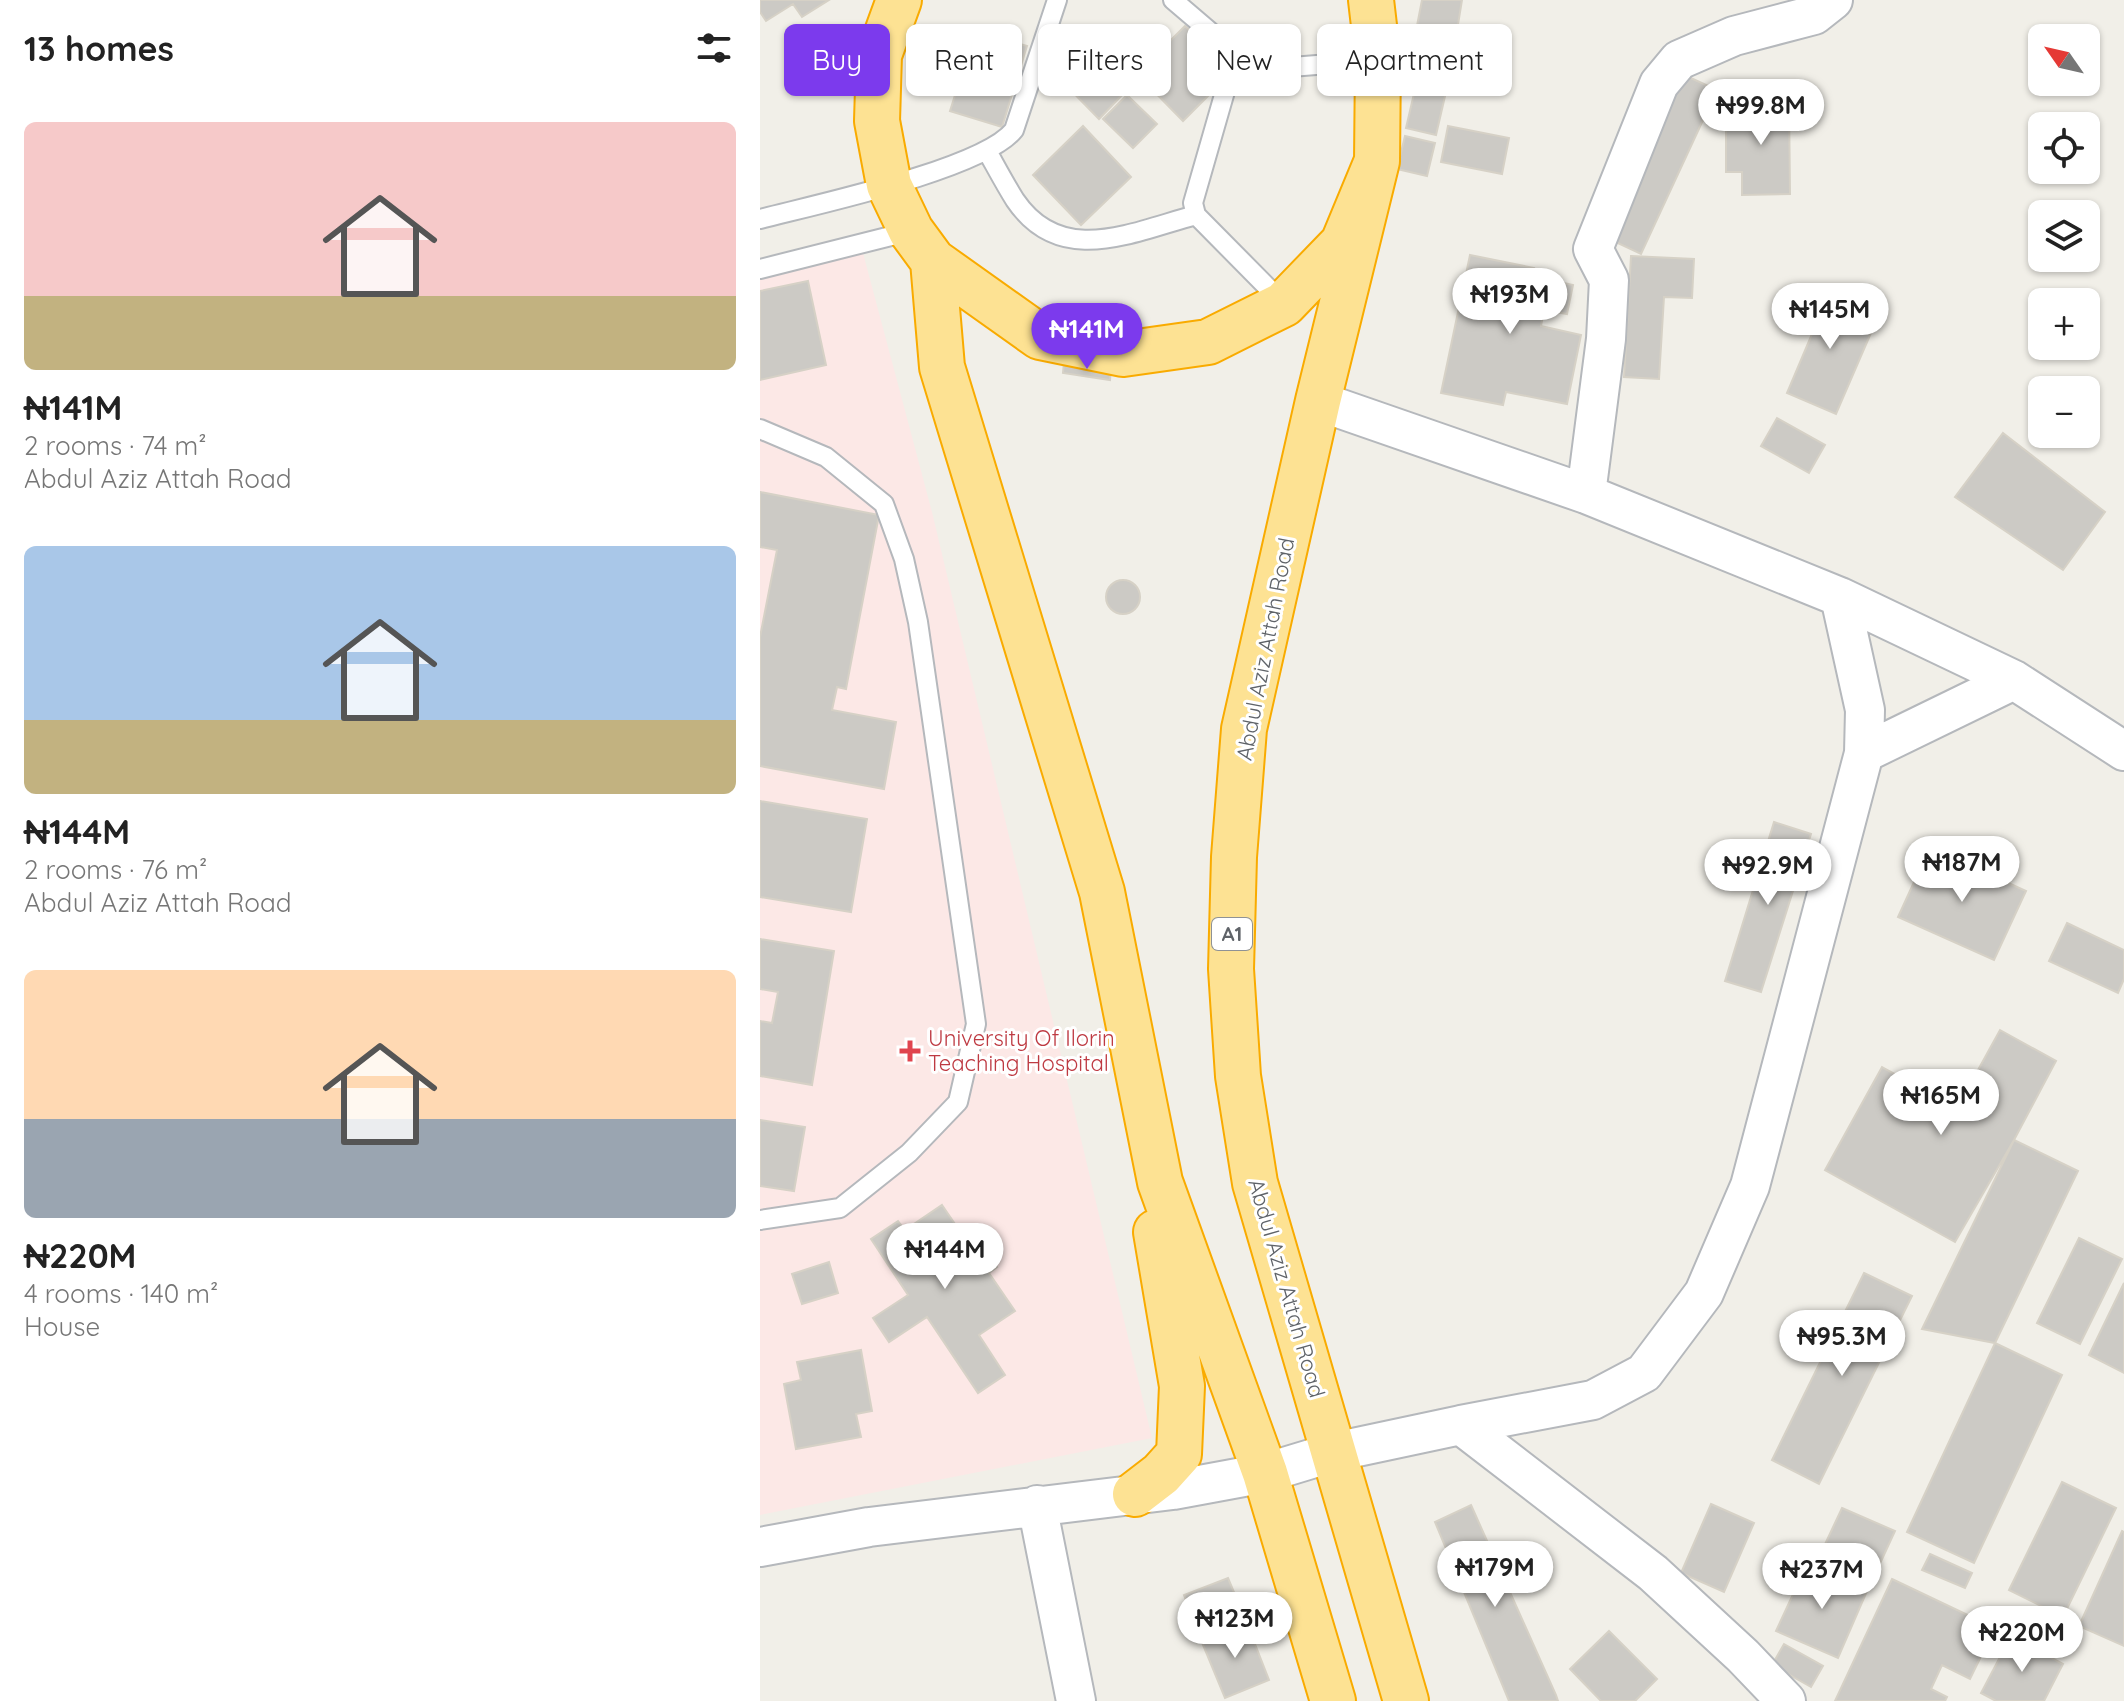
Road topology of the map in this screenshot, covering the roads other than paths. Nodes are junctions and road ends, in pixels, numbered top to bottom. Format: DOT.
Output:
graph roads {
  1 [pos="872,0"];
  2 [pos="899,0"];
  3 [pos="1057,0"];
  4 [pos="1173,0"];
  5 [pos="1371,0"];
  6 [pos="1822,5"];
  7 [pos="875,24"];
  8 [pos="1201,24"];
  9 [pos="1374,24"];
  10 [pos="890,25"];
  11 [pos="878,96"];
  12 [pos="1224,96"];
  13 [pos="1378,96"];
  14 [pos="987,151"];
  15 [pos="1377,161"];
  16 [pos="889,185"];
  17 [pos="1196,215"];
  18 [pos="760,219"];
  19 [pos="922,246"];
  20 [pos="760,269"];
  21 [pos="1284,304"];
  22 [pos="1318,401"];
  23 [pos="760,429"];
  24 [pos="1586,494"];
  25 [pos="1840,597"];
  26 [pos="2014,680"];
  27 [pos="2124,751"];
  28 [pos="1864,753"];
  29 [pos="1160,1182"];
  30 [pos="760,1220"];
  31 [pos="1461,1425"];
  32 [pos="1334,1452"];
  33 [pos="1265,1473"];
  34 [pos="1135,1494"];
  35 [pos="1037,1505"];
  36 [pos="760,1547"];
  37 [pos="1076,1701"];
  38 [pos="1333,1701"];
  39 [pos="1406,1701"];
  40 [pos="1786,1701"];
  1 -- 7 [label="highway"];
  2 -- 10 [label="highway"];
  3 -- 14 [label="lane"];
  4 -- 8 [label="lane"];
  5 -- 9 [label="highway"];
  6 -- 24 [label="street"];
  11 -- 16 [label="highway"];
  12 -- 17 [label="lane"];
  13 -- 15 [label="highway"];
  14 -- 16 [label="lane"];
  14 -- 17 [label="lane"];
  15 -- 21 [label="highway"];
  15 -- 22 [label="highway, Abdul Aziz Attah Road / A1"];
  16 -- 18 [label="lane"];
  16 -- 19 [label="highway"];
  17 -- 21 [label="lane"];
  19 -- 20 [label="lane"];
  19 -- 21 [label="highway"];
  19 -- 29 [label="highway"];
  22 -- 24 [label="street"];
  22 -- 32 [label="highway, Abdul Aziz Attah Road / A1"];
  23 -- 30 [label="lane"];
  24 -- 25 [label="street"];
  25 -- 26 [label="street"];
  25 -- 28 [label="street"];
  26 -- 27 [label="street"];
  26 -- 28 [label="street"];
  28 -- 31 [label="street"];
  29 -- 33 [label="highway"];
  29 -- 34 [label="highway"];
  31 -- 32 [label="street"];
  31 -- 40 [label="street"];
  32 -- 33 [label="street"];
  32 -- 39 [label="highway, Abdul Aziz Attah Road / A1"];
  33 -- 34 [label="street"];
  33 -- 38 [label="highway"];
  34 -- 35 [label="street"];
  35 -- 36 [label="street"];
  35 -- 37 [label="street"];
}
